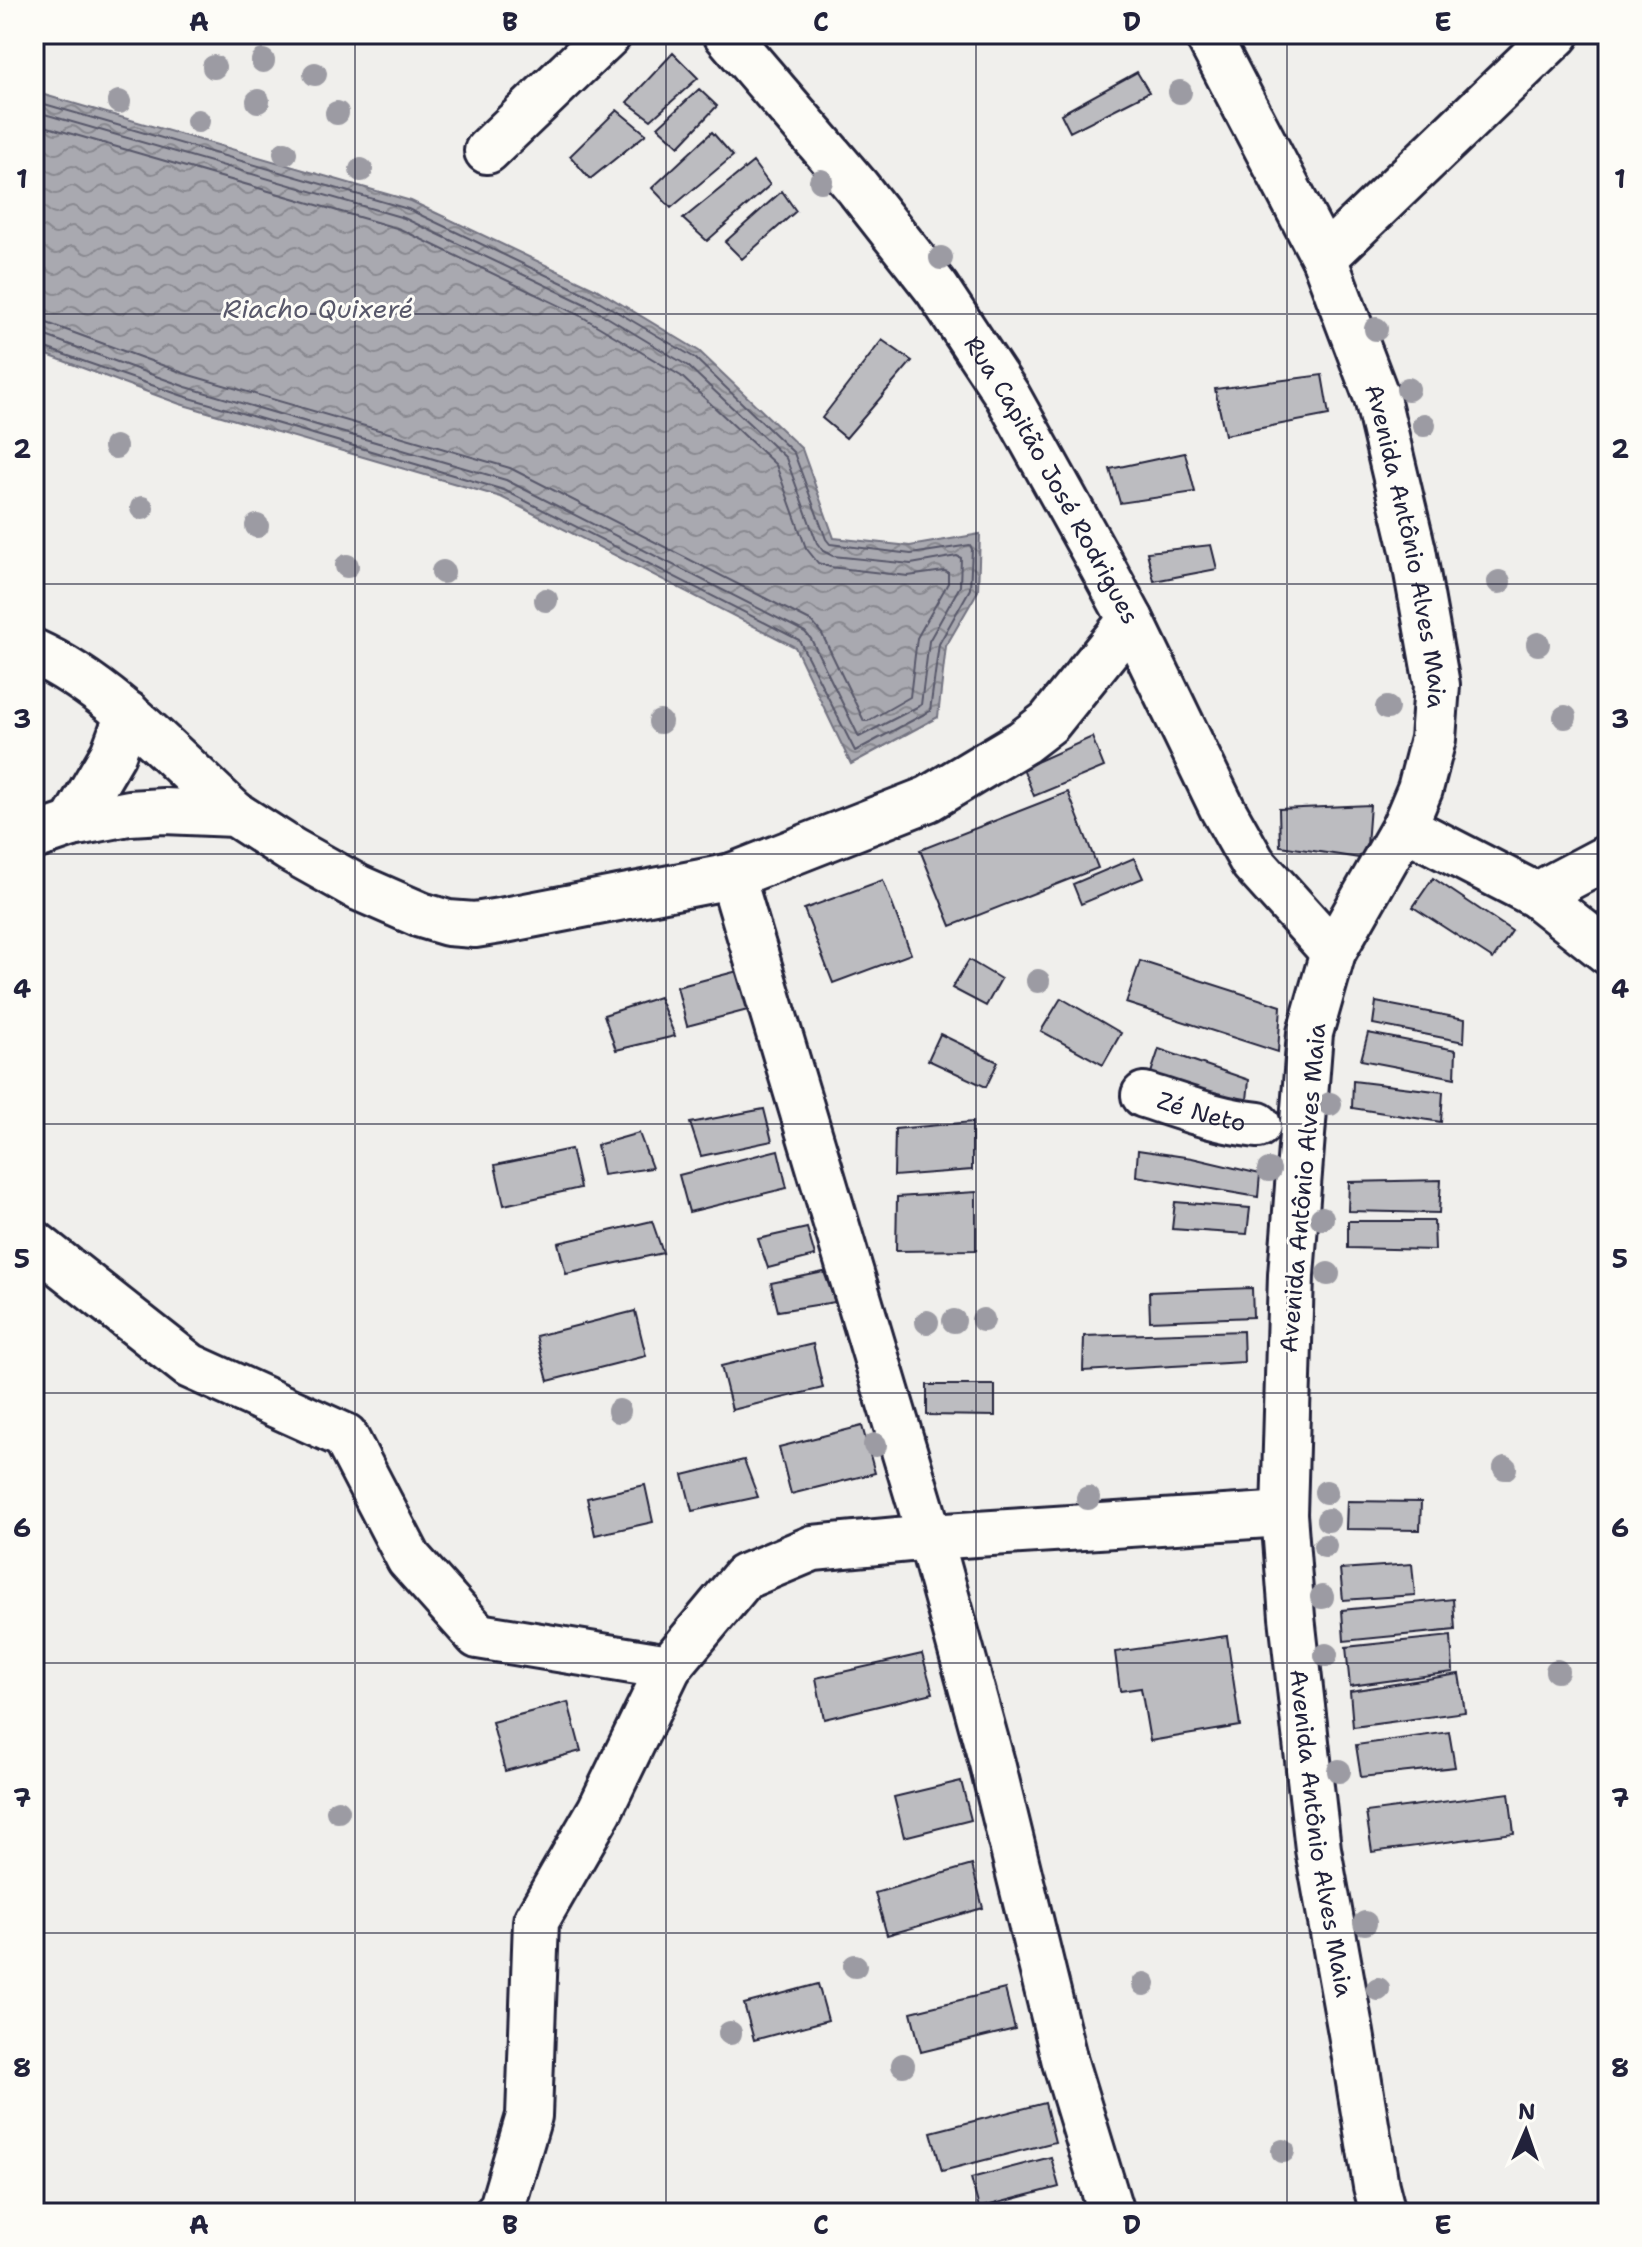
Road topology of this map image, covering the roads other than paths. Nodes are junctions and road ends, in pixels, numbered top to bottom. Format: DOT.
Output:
graph roads {
  1 [pos="609,34"];
  2 [pos="726,34"];
  3 [pos="1207,34"];
  4 [pos="1557,34"];
  5 [pos="487,151"];
  6 [pos="1324,258"];
  7 [pos="1131,620"];
  8 [pos="34,652"];
  9 [pos="128,714"];
  10 [pos="235,814"];
  11 [pos="1404,827"];
  12 [pos="53,830"];
  13 [pos="1608,857"];
  14 [pos="732,876"];
  15 [pos="1536,895"];
  16 [pos="1333,952"];
  17 [pos="1608,952"];
  18 [pos="1144,1095"];
  19 [pos="1258,1125"];
  20 [pos="34,1243"];
  21 [pos="1284,1514"];
  22 [pos="930,1537"];
  23 [pos="669,1667"];
  24 [pos="497,2213"];
  25 [pos="1111,2213"];
  26 [pos="1383,2213"];
  1 -- 5 [label="street"];
  2 -- 7 [label="street, Rua Capitão José Rodrigues"];
  3 -- 6 [label="street, Avenida Antônio Alves Maia"];
  4 -- 6 [label="street"];
  6 -- 11 [label="street, Avenida Antônio Alves Maia"];
  7 -- 14 [label="street"];
  7 -- 16 [label="street, Rua Capitão José Rodrigues"];
  8 -- 9 [label="street"];
  9 -- 10 [label="street"];
  9 -- 12 [label="street"];
  10 -- 12 [label="street"];
  10 -- 14 [label="street"];
  11 -- 15 [label="street"];
  11 -- 16 [label="street, Avenida Antônio Alves Maia"];
  13 -- 15 [label="street"];
  14 -- 22 [label="street"];
  15 -- 17 [label="street"];
  16 -- 21 [label="street, Avenida Antônio Alves Maia"];
  18 -- 19 [label="street, Zé Neto"];
  20 -- 23 [label="street"];
  21 -- 22 [label="street"];
  21 -- 26 [label="street, Avenida Antônio Alves Maia"];
  22 -- 23 [label="street"];
  22 -- 25 [label="street"];
  23 -- 24 [label="street"];
}
